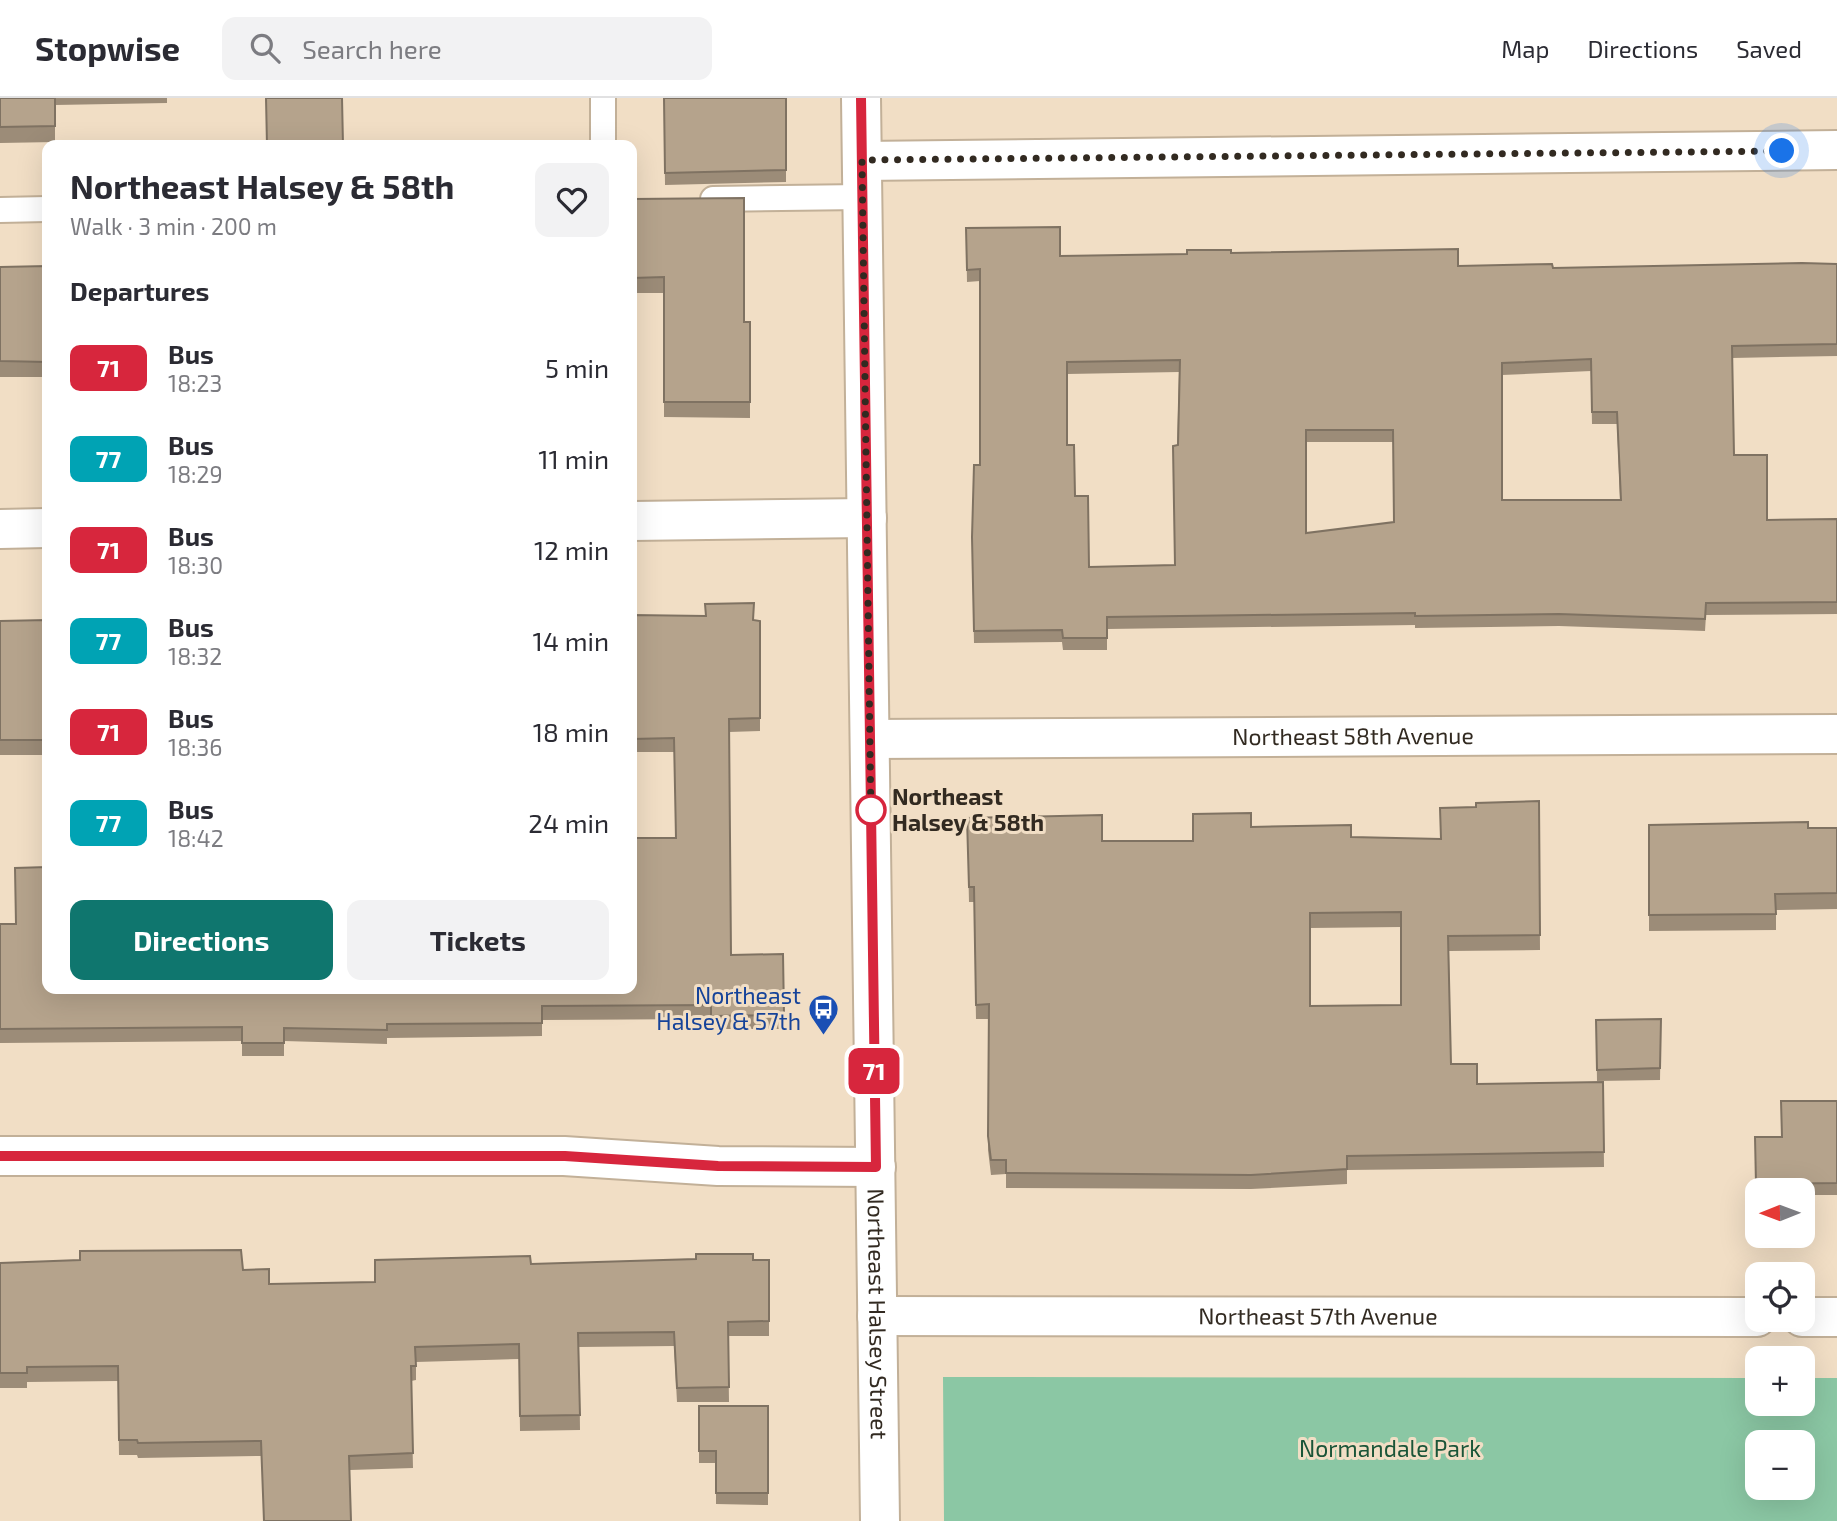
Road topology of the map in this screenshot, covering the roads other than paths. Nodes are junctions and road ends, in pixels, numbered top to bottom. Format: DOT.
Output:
graph roads {
  1 [pos="603,98"];
  2 [pos="861,98"];
  3 [pos="603,140"];
  4 [pos="1837,150"];
  5 [pos="862,179"];
  6 [pos="686,200"];
  7 [pos="42,209"];
  8 [pos="0,210"];
  9 [pos="867,518"];
  10 [pos="637,521"];
  11 [pos="42,528"];
  12 [pos="0,529"];
  13 [pos="1837,734"];
  14 [pos="870,739"];
  15 [pos="0,1156"];
  16 [pos="876,1167"];
  17 [pos="877,1315"];
  18 [pos="1745,1317"];
  19 [pos="1815,1317"];
  20 [pos="1837,1317"];
  21 [pos="880,1521"];
  1 -- 3 [label="lane"];
  2 -- 5 [label="street, Northeast Halsey Street"];
  4 -- 5 [label="street"];
  5 -- 6 [label="lane"];
  5 -- 9 [label="street, Northeast Halsey Street"];
  7 -- 8 [label="lane"];
  9 -- 10 [label="street"];
  9 -- 14 [label="street, Northeast Halsey Street"];
  11 -- 12 [label="street"];
  13 -- 14 [label="street, Northeast 58th Avenue"];
  14 -- 16 [label="street, Northeast Halsey Street"];
  15 -- 16 [label="street"];
  16 -- 17 [label="street, Northeast Halsey Street"];
  17 -- 18 [label="street, Northeast 57th Avenue"];
  17 -- 21 [label="street, Northeast Halsey Street"];
  19 -- 20 [label="street"];
}
